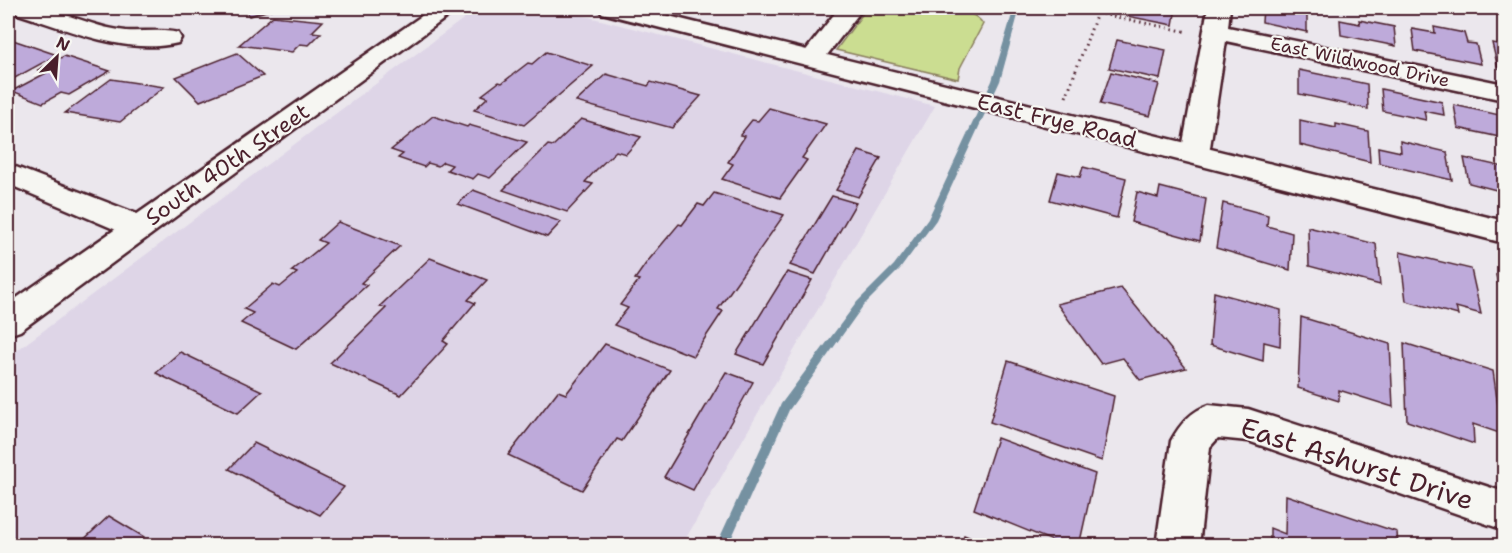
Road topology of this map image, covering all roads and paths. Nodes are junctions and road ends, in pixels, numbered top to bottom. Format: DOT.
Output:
graph roads {
  1 [pos="23,8"];
  2 [pos="447,8"];
  3 [pos="610,8"];
  4 [pos="851,8"];
  5 [pos="1099,8"];
  6 [pos="1097,13"];
  7 [pos="1216,26"];
  8 [pos="169,38"];
  9 [pos="812,58"];
  10 [pos="1504,93"];
  11 [pos="1058,120"];
  12 [pos="1195,154"];
  13 [pos="8,172"];
  14 [pos="139,228"];
  15 [pos="1504,232"];
  16 [pos="8,322"];
  17 [pos="1504,511"];
  18 [pos="1177,546"];
  1 -- 8 [label="street"];
  2 -- 14 [label="street, South 40th Street"];
  3 -- 9 [label="street, East Frye Road"];
  4 -- 9 [label="street"];
  5 -- 6 [label="path"];
  6 -- 7 [label="path"];
  6 -- 11 [label="path"];
  7 -- 10 [label="street, East Wildwood Drive"];
  7 -- 12 [label="street"];
  9 -- 11 [label="street, East Frye Road"];
  11 -- 12 [label="street, East Frye Road"];
  12 -- 15 [label="street, East Frye Road"];
  13 -- 14 [label="street"];
  14 -- 16 [label="street, South 40th Street"];
  17 -- 18 [label="street, East Ashurst Drive"];
}
